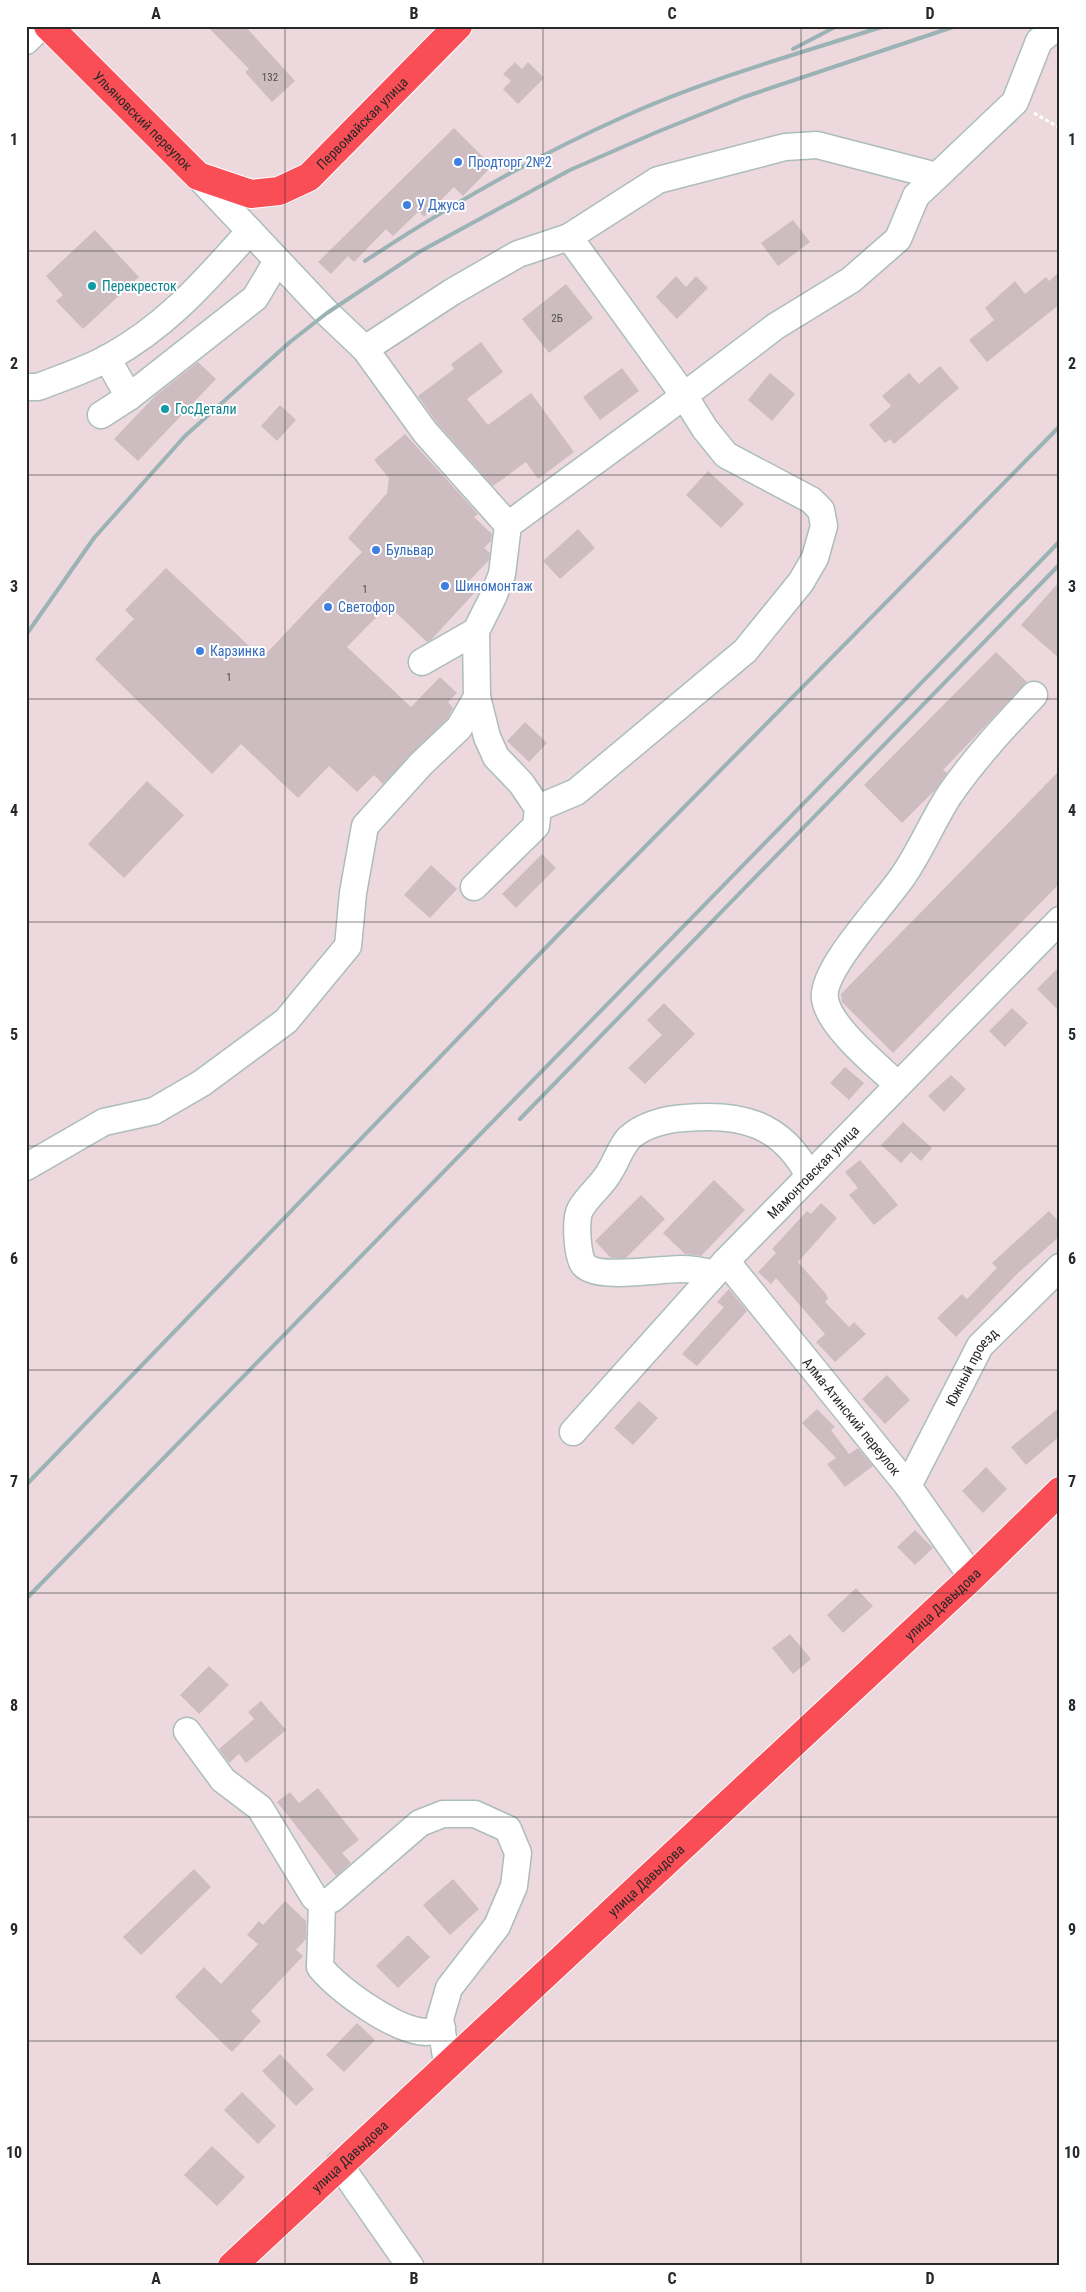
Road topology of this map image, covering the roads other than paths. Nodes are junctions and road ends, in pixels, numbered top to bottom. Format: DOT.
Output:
graph roads {
  1 [pos="41,26"];
  2 [pos="48,26"];
  3 [pos="458,26"];
  4 [pos="1058,26"];
  5 [pos="26,41"];
  6 [pos="198,176"];
  7 [pos="937,176"];
  8 [pos="251,194"];
  9 [pos="250,231"];
  10 [pos="569,237"];
  11 [pos="277,261"];
  12 [pos="185,303"];
  13 [pos="207,334"];
  14 [pos="365,349"];
  15 [pos="107,358"];
  16 [pos="26,387"];
  17 [pos="683,394"];
  18 [pos="129,398"];
  19 [pos="101,415"];
  20 [pos="508,525"];
  21 [pos="476,631"];
  22 [pos="422,662"];
  23 [pos="1034,695"];
  24 [pos="477,697"];
  25 [pos="538,808"];
  26 [pos="474,887"];
  27 [pos="1060,920"];
  28 [pos="898,1085"];
  29 [pos="26,1167"];
  30 [pos="809,1176"];
  31 [pos="1060,1267"];
  32 [pos="720,1268"];
  33 [pos="573,1432"];
  34 [pos="908,1486"];
  35 [pos="1060,1492"];
  36 [pos="972,1577"];
  37 [pos="186,1731"];
  38 [pos="322,1903"];
  39 [pos="442,2028"];
  40 [pos="447,2063"];
  41 [pos="339,2164"];
  42 [pos="232,2266"];
  43 [pos="410,2266"];
  1 -- 5 [label="street"];
  2 -- 6 [label="main road, Ульяновский переулок"];
  3 -- 8 [label="main road, Первомайская улица"];
  4 -- 7 [label="street"];
  6 -- 8 [label="main road, Ульяновский переулок"];
  6 -- 9 [label="street"];
  7 -- 10 [label="street"];
  7 -- 17 [label="street"];
  9 -- 11 [label="street"];
  9 -- 12 [label="street"];
  10 -- 14 [label="street"];
  10 -- 17 [label="street"];
  11 -- 13 [label="street"];
  11 -- 14 [label="street"];
  12 -- 13 [label="street"];
  12 -- 15 [label="street"];
  13 -- 18 [label="street"];
  14 -- 20 [label="street"];
  15 -- 16 [label="street"];
  15 -- 18 [label="street"];
  17 -- 20 [label="street"];
  17 -- 25 [label="street"];
  18 -- 19 [label="street"];
  20 -- 21 [label="street"];
  21 -- 22 [label="street"];
  21 -- 24 [label="street"];
  23 -- 28 [label="street"];
  24 -- 25 [label="street"];
  24 -- 29 [label="street"];
  25 -- 26 [label="street"];
  27 -- 28 [label="street, Мамонтовская улица"];
  28 -- 30 [label="street, Мамонтовская улица"];
  30 -- 32 [label="street, Мамонтовская улица"];
  30 -- 32 [label="street"];
  31 -- 34 [label="street, Южный проезд"];
  32 -- 33 [label="street, Мамонтовская улица"];
  32 -- 34 [label="street, Алма-Атинский переулок"];
  34 -- 36 [label="street, Алма-Атинский переулок"];
  35 -- 36 [label="main road, улица Давыдова"];
  36 -- 40 [label="main road, улица Давыдова"];
  37 -- 38 [label="street"];
  38 -- 39 [label="street"];
  38 -- 39 [label="street"];
  39 -- 40 [label="street"];
  40 -- 41 [label="main road, улица Давыдова"];
  41 -- 42 [label="main road, улица Давыдова"];
  41 -- 43 [label="street"];
}
